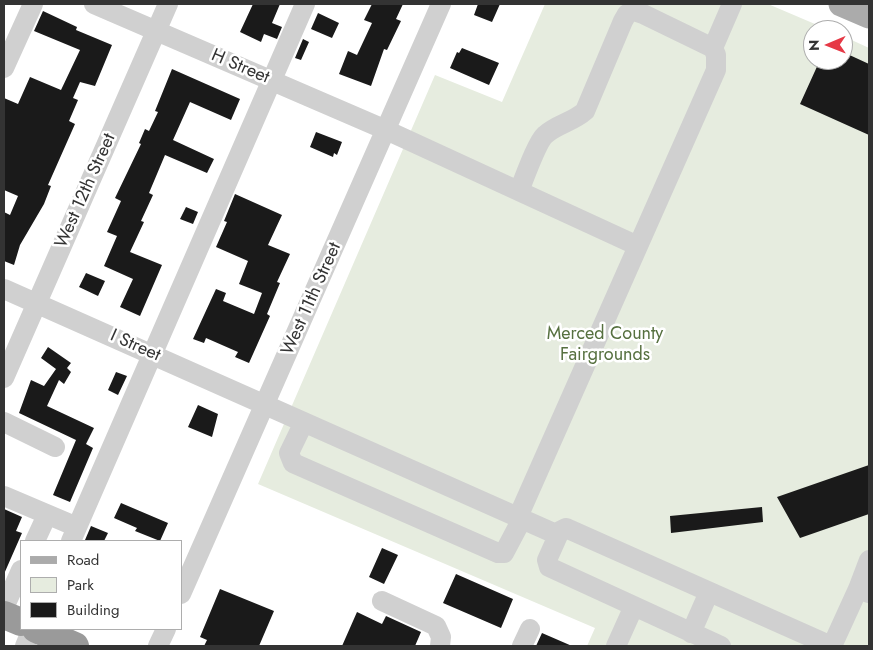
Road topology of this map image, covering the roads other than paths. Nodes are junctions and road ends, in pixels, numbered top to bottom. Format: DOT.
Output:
graph roads {
  1 [pos="33,4"];
  2 [pos="94,4"];
  3 [pos="168,4"];
  4 [pos="305,4"];
  5 [pos="440,4"];
  6 [pos="732,4"];
  7 [pos="841,4"];
  8 [pos="869,16"];
  9 [pos="156,30"];
  10 [pos="713,48"];
  11 [pos="4,68"];
  12 [pos="272,80"];
  13 [pos="386,130"];
  14 [pos="518,191"];
  15 [pos="638,246"];
  16 [pos="4,289"];
  17 [pos="37,303"];
  18 [pos="152,354"];
  19 [pos="4,378"];
  20 [pos="266,404"];
  21 [pos="4,422"];
  22 [pos="304,422"];
  23 [pos="55,447"];
  24 [pos="4,496"];
  25 [pos="47,515"];
  26 [pos="520,518"];
  27 [pos="74,534"];
  28 [pos="558,535"];
  29 [pos="35,540"];
  30 [pos="869,560"];
  31 [pos="20,572"];
  32 [pos="864,591"];
  33 [pos="182,592"];
  34 [pos="709,592"];
  35 [pos="6,601"];
  36 [pos="382,601"];
  37 [pos="634,606"];
  38 [pos="20,621"];
  39 [pos="33,630"];
  40 [pos="36,630"];
  41 [pos="166,630"];
  42 [pos="691,632"];
  43 [pos="25,646"];
  44 [pos="75,646"];
  45 [pos="158,646"];
  46 [pos="440,646"];
  47 [pos="616,646"];
  48 [pos="721,646"];
  49 [pos="831,646"];
  1 -- 11 [label="street"];
  2 -- 9 [label="street, H Street"];
  3 -- 9 [label="street, West 12th Street"];
  4 -- 12 [label="street"];
  5 -- 13 [label="street, West 11th Street"];
  6 -- 10 [label="street"];
  7 -- 8 [label="main road"];
  9 -- 12 [label="street, H Street"];
  9 -- 17 [label="street, West 12th Street"];
  10 -- 14 [label="street"];
  10 -- 15 [label="street"];
  12 -- 13 [label="street, H Street"];
  12 -- 18 [label="street"];
  13 -- 14 [label="street, H Street"];
  13 -- 20 [label="street, West 11th Street"];
  14 -- 15 [label="street, H Street"];
  15 -- 26 [label="street"];
  16 -- 17 [label="street, I Street"];
  17 -- 18 [label="street, I Street"];
  17 -- 19 [label="street, West 12th Street"];
  18 -- 20 [label="street, I Street"];
  18 -- 27 [label="street"];
  20 -- 22 [label="street, I Street"];
  20 -- 33 [label="street, West 11th Street"];
  21 -- 23 [label="street"];
  22 -- 26 [label="street, I Street"];
  22 -- 26 [label="street"];
  24 -- 25 [label="street"];
  25 -- 27 [label="street"];
  25 -- 29 [label="street"];
  26 -- 28 [label="street, I Street"];
  28 -- 34 [label="street"];
  28 -- 37 [label="street"];
  30 -- 32 [label="street"];
  31 -- 35 [label="street"];
  32 -- 49 [label="street"];
  34 -- 42 [label="street"];
  34 -- 49 [label="street"];
  35 -- 38 [label="highway"];
  36 -- 46 [label="street"];
  37 -- 42 [label="street"];
  37 -- 47 [label="street"];
  39 -- 43 [label="street"];
  40 -- 44 [label="highway"];
  41 -- 45 [label="street"];
  42 -- 48 [label="street"];
}
